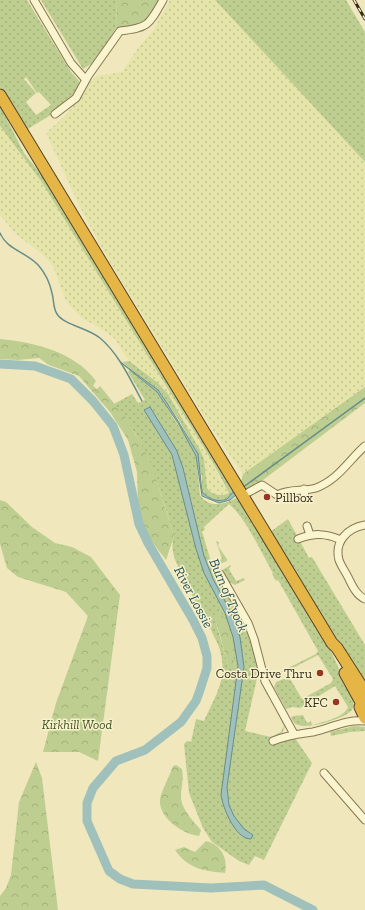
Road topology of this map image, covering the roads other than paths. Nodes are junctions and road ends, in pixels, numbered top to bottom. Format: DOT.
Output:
graph roads {
  1 [pos="34,0"];
  2 [pos="163,0"];
  3 [pos="86,80"];
  4 [pos="0,95"];
  5 [pos="55,114"];
  6 [pos="365,446"];
  7 [pos="304,489"];
  8 [pos="243,491"];
  9 [pos="305,498"];
  10 [pos="365,525"];
  11 [pos="306,526"];
  12 [pos="310,535"];
  13 [pos="298,539"];
  14 [pos="341,540"];
  15 [pos="220,574"];
  16 [pos="365,598"];
  17 [pos="332,643"];
  18 [pos="365,689"];
  19 [pos="362,701"];
  20 [pos="365,719"];
  21 [pos="347,720"];
  22 [pos="294,734"];
  23 [pos="273,741"];
  24 [pos="324,773"];
  25 [pos="365,820"];
  1 -- 3 [label="street"];
  2 -- 3 [label="street"];
  3 -- 5 [label="street"];
  4 -- 8 [label="highway"];
  6 -- 7 [label="street"];
  7 -- 8 [label="street"];
  7 -- 9 [label="street"];
  8 -- 17 [label="highway"];
  10 -- 14 [label="street"];
  11 -- 12 [label="street"];
  12 -- 13 [label="street"];
  12 -- 14 [label="street"];
  14 -- 16 [label="street"];
  15 -- 22 [label="street"];
  17 -- 18 [label="highway"];
  17 -- 19 [label="highway"];
  19 -- 20 [label="highway"];
  19 -- 21 [label="street"];
  20 -- 21 [label="street"];
  21 -- 22 [label="street"];
  22 -- 23 [label="street"];
  24 -- 25 [label="street"];
}
